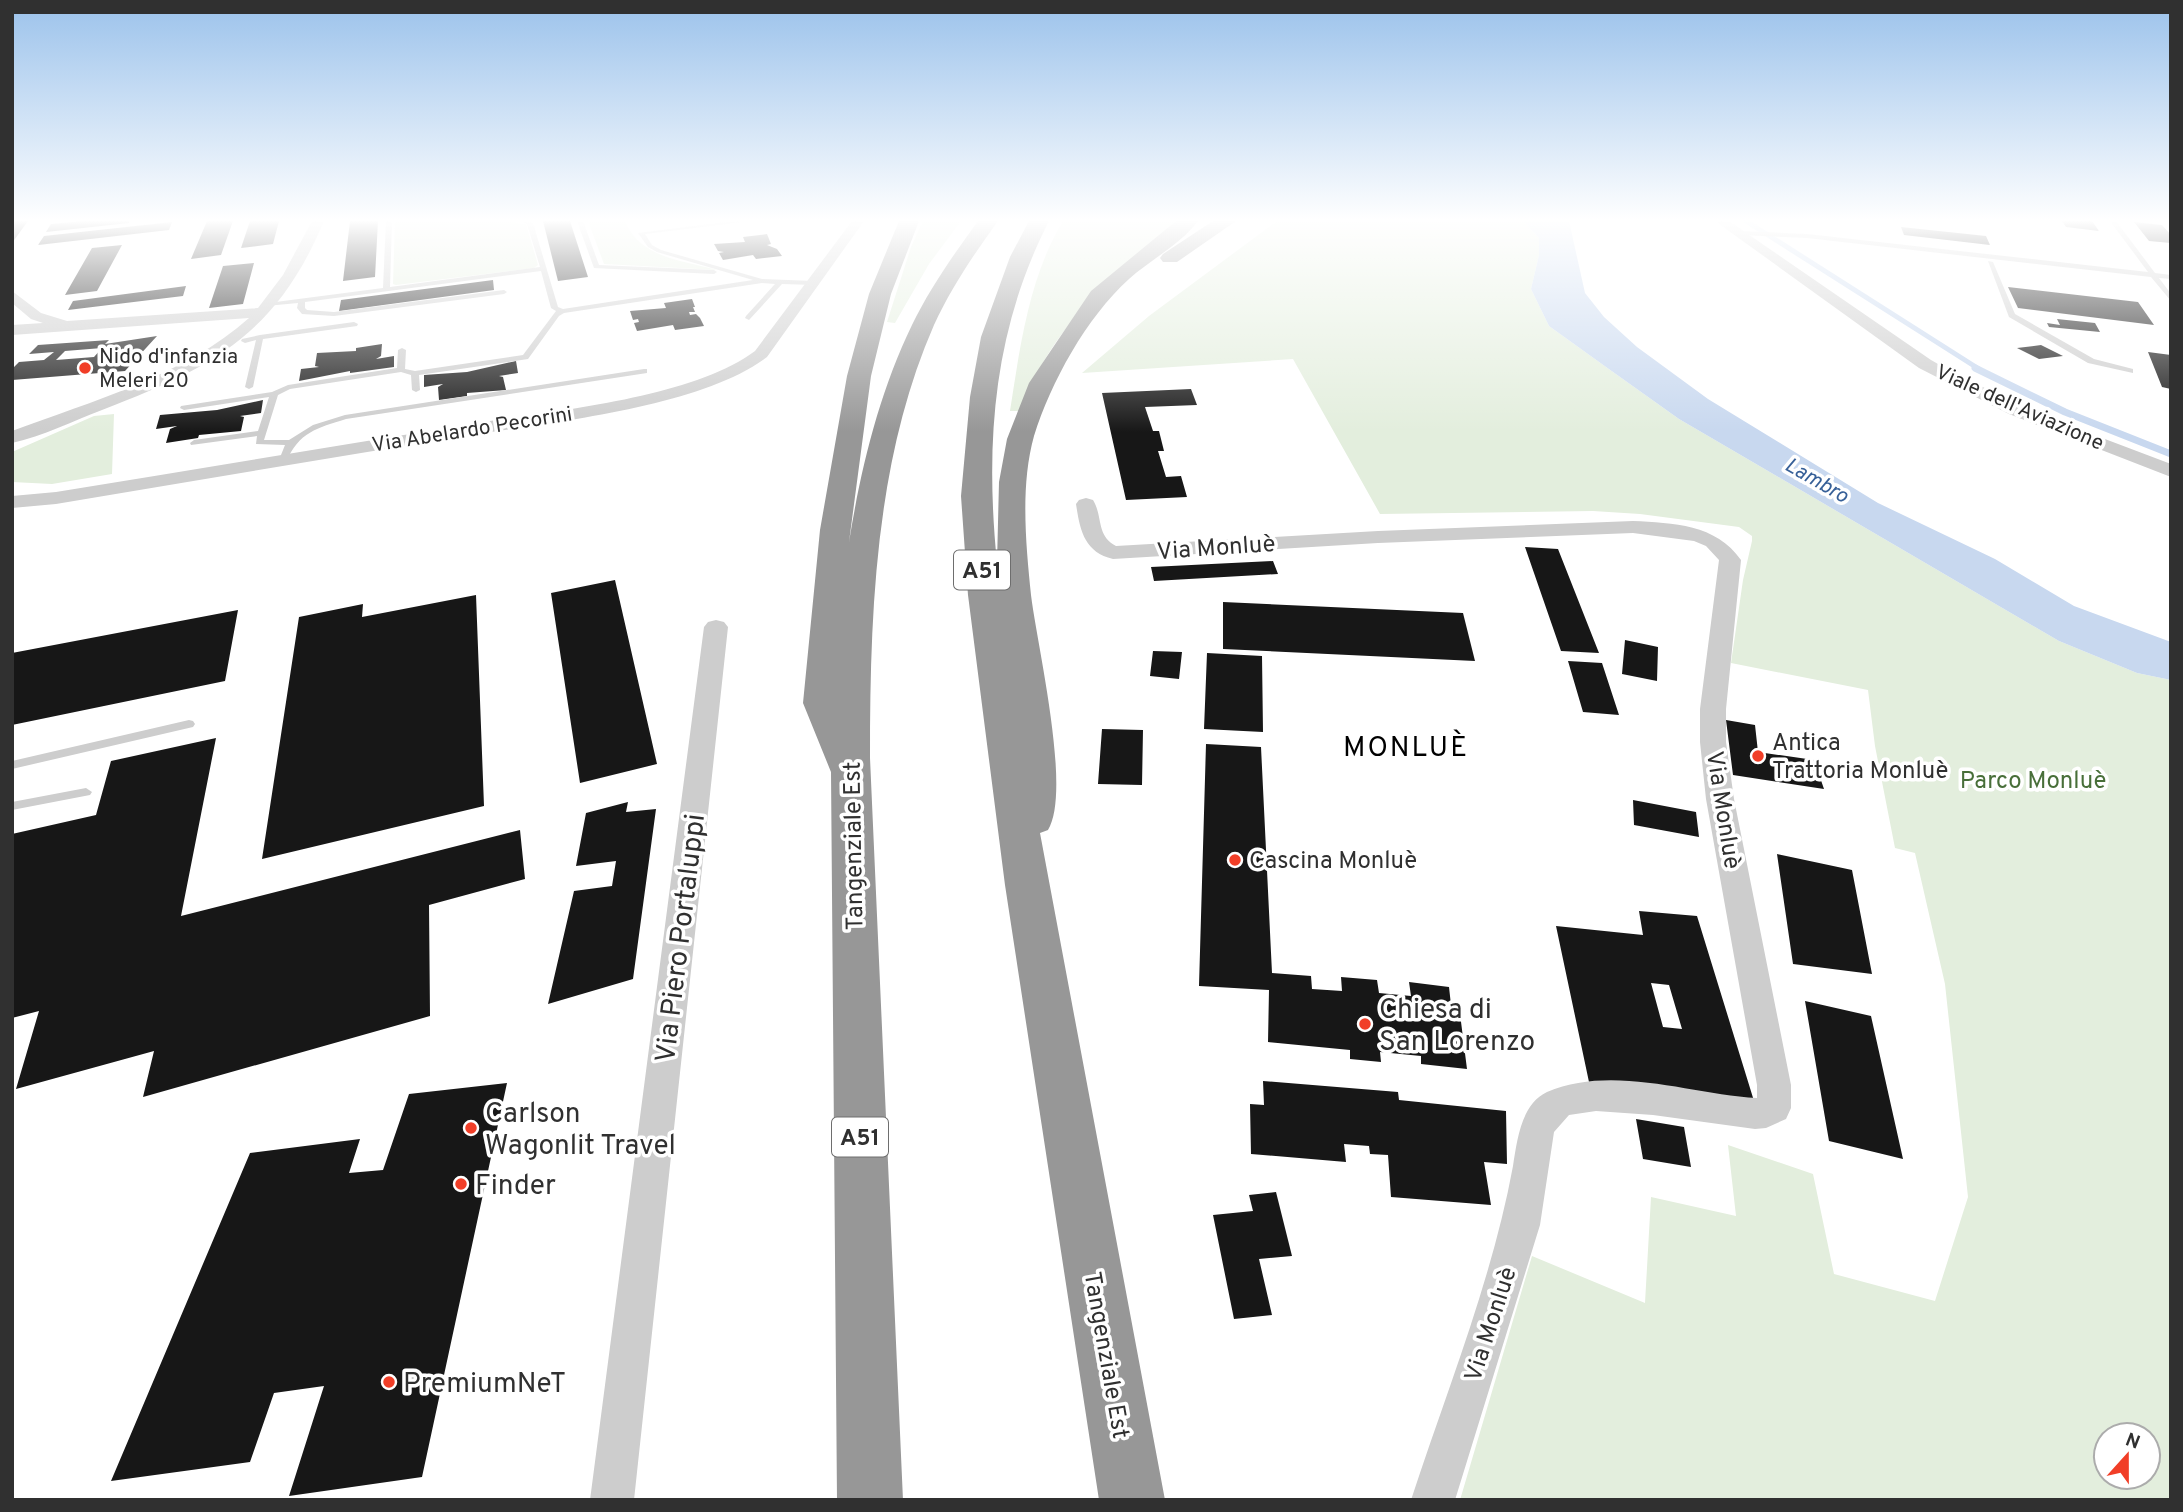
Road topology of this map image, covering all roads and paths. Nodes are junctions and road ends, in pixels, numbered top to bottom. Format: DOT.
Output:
graph roads {
  1 [pos="278,292"];
  2 [pos="375,292"];
  3 [pos="504,292"];
  4 [pos="550,292"];
  5 [pos="692,292"];
  6 [pos="772,292"];
  7 [pos="808,292"];
  8 [pos="881,292"];
  9 [pos="941,292"];
  10 [pos="1008,292"];
  11 [pos="1104,292"];
  12 [pos="1123,292"];
  13 [pos="1825,292"];
  14 [pos="2002,292"];
  15 [pos="14,300"];
  16 [pos="302,302"];
  17 [pos="266,308"];
  18 [pos="562,311"];
  19 [pos="749,318"];
  20 [pos="1084,322"];
  21 [pos="354,324"];
  22 [pos="70,325"];
  23 [pos="12,330"];
  24 [pos="260,337"];
  25 [pos="245,341"];
  26 [pos="402,350"];
  27 [pos="401,370"];
  28 [pos="644,371"];
  29 [pos="2130,371"];
  30 [pos="415,373"];
  31 [pos="249,387"];
  32 [pos="416,390"];
  33 [pos="274,394"];
  34 [pos="184,408"];
  35 [pos="262,433"];
  36 [pos="12,438"];
  37 [pos="194,443"];
  38 [pos="291,443"];
  39 [pos="283,460"];
  40 [pos="2171,471"];
  41 [pos="12,502"];
  42 [pos="1086,504"];
  43 [pos="716,626"];
  44 [pos="189,724"];
  45 [pos="12,765"];
  46 [pos="850,774"];
  47 [pos="86,792"];
  48 [pos="12,806"];
  49 [pos="1027,885"];
  50 [pos="612,1500"];
  51 [pos="870,1500"];
  52 [pos="1132,1500"];
  53 [pos="1433,1500"];
  1 -- 17 [label="street"];
  2 -- 16 [label="lane"];
  3 -- 16 [label="lane"];
  4 -- 18 [label="lane"];
  5 -- 18 [label="lane"];
  6 -- 19 [label="lane"];
  7 -- 39 [label="street, Via Abelardo Pecorini"];
  8 -- 46 [label="highway"];
  9 -- 46 [label="highway, Tangenziale Est / A51"];
  10 -- 49 [label="highway, Tangenziale Est / A51"];
  11 -- 20 [label="highway"];
  12 -- 20 [label="highway"];
  13 -- 40 [label="street, Viale dell'Aviazione"];
  14 -- 29 [label="lane"];
  15 -- 22 [label="street"];
  16 -- 17 [label="lane"];
  17 -- 22 [label="street"];
  17 -- 36 [label="street"];
  18 -- 30 [label="lane"];
  20 -- 49 [label="highway"];
  21 -- 24 [label="lane"];
  22 -- 23 [label="street"];
  24 -- 25 [label="lane"];
  24 -- 31 [label="lane"];
  26 -- 27 [label="lane"];
  27 -- 30 [label="lane"];
  27 -- 33 [label="lane"];
  28 -- 38 [label="lane"];
  30 -- 32 [label="lane"];
  33 -- 34 [label="lane"];
  33 -- 35 [label="lane"];
  35 -- 37 [label="lane"];
  35 -- 38 [label="lane"];
  38 -- 39 [label="lane"];
  39 -- 41 [label="street, Via Abelardo Pecorini"];
  42 -- 53 [label="street, Via Monluè"];
  43 -- 50 [label="street, Via Piero Portaluppi"];
  44 -- 45 [label="lane"];
  46 -- 51 [label="highway, Tangenziale Est / A51"];
  47 -- 48 [label="lane"];
  49 -- 52 [label="highway, Tangenziale Est / A51"];
}
